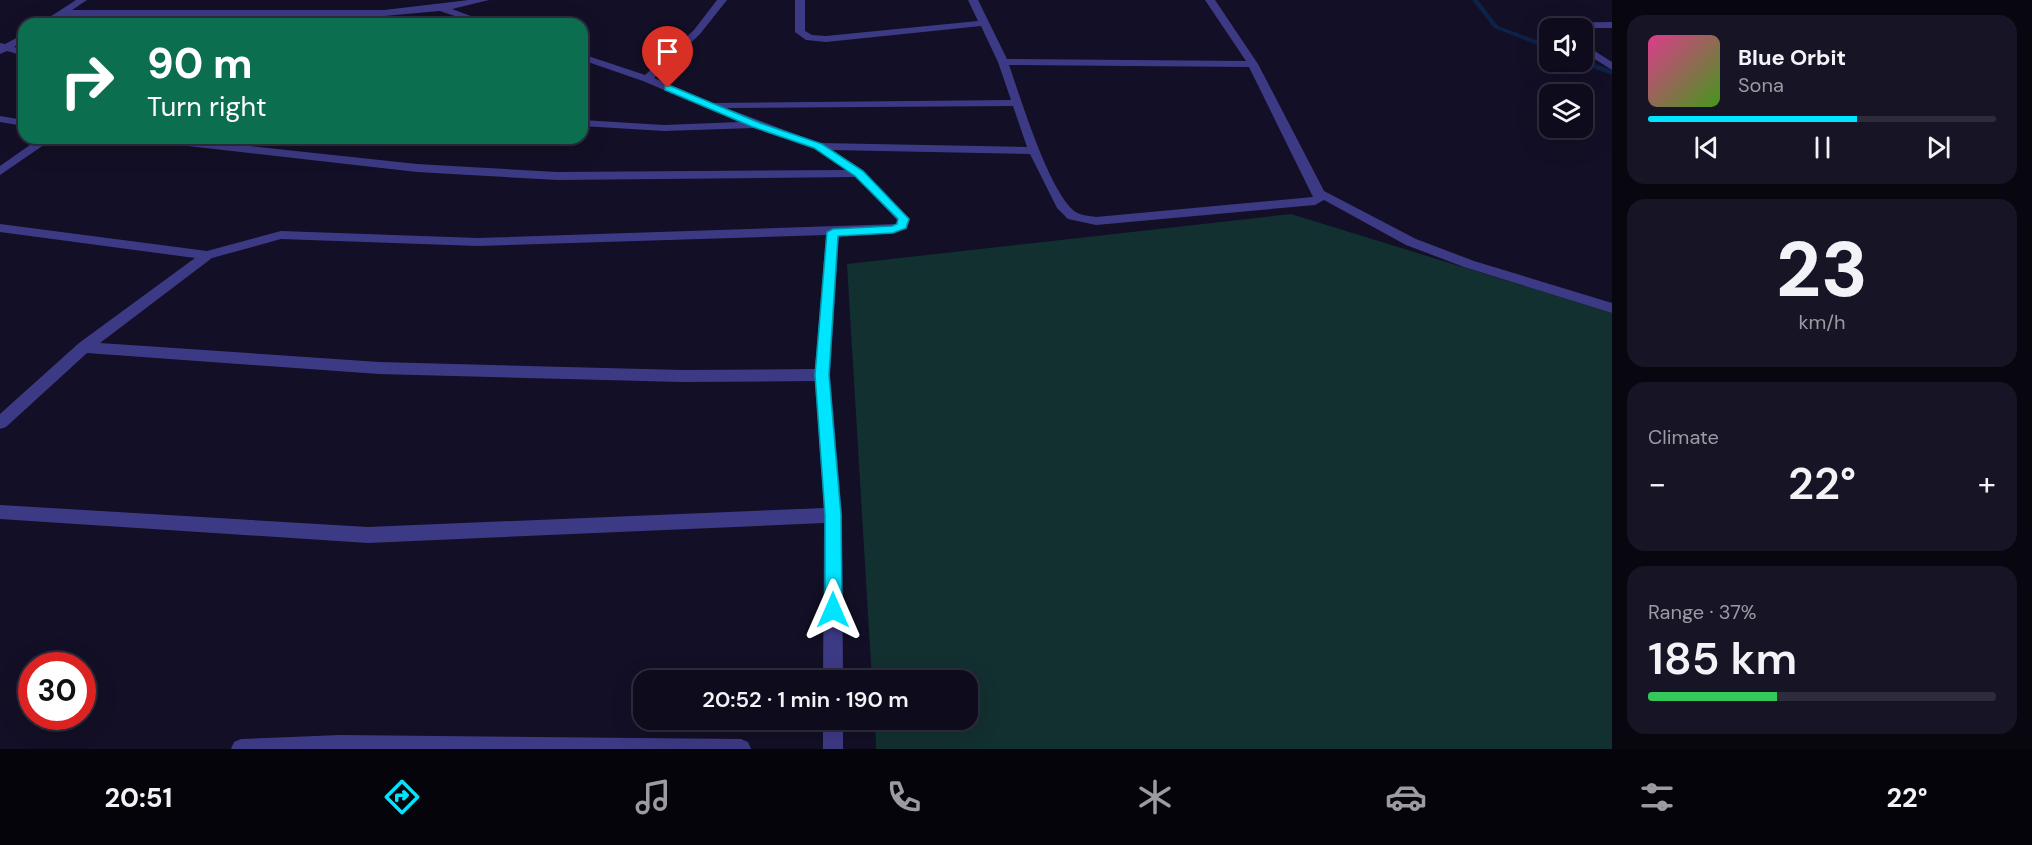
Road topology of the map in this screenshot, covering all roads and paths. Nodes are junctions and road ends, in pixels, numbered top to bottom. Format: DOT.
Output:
graph roads {
  1 [pos="82,0"];
  2 [pos="415,0"];
  3 [pos="484,0"];
  4 [pos="722,0"];
  5 [pos="800,0"];
  6 [pos="973,0"];
  7 [pos="1210,0"];
  8 [pos="440,8"];
  9 [pos="61,13"];
  10 [pos="262,13"];
  11 [pos="53,18"];
  12 [pos="253,18"];
  13 [pos="469,18"];
  14 [pos="983,22"];
  15 [pos="1593,25"];
  16 [pos="1612,25"];
  17 [pos="18,40"];
  18 [pos="2,49"];
  19 [pos="18,52"];
  20 [pos="1593,54"];
  21 [pos="588,59"];
  22 [pos="1003,62"];
  23 [pos="1253,64"];
  24 [pos="1612,67"];
  25 [pos="647,79"];
  26 [pos="1017,103"];
  27 [pos="710,105"];
  28 [pos="0,119"];
  29 [pos="18,122"];
  30 [pos="588,123"];
  31 [pos="757,125"];
  32 [pos="39,144"];
  33 [pos="199,144"];
  34 [pos="818,146"];
  35 [pos="1034,151"];
  36 [pos="0,171"];
  37 [pos="859,173"];
  38 [pos="1319,194"];
  39 [pos="0,228"];
  40 [pos="833,232"];
  41 [pos="207,255"];
  42 [pos="1612,308"];
  43 [pos="84,347"];
  44 [pos="822,375"];
  45 [pos="0,423"];
  46 [pos="0,512"];
  47 [pos="833,515"];
  48 [pos="833,670"];
  49 [pos="833,730"];
  50 [pos="241,749"];
  51 [pos="741,749"];
  52 [pos="833,749"];
  1 -- 9 [label="street"];
  2 -- 8 [label="street"];
  3 -- 8 [label="street"];
  4 -- 25 [label="street"];
  5 -- 14 [label="street"];
  6 -- 14 [label="street"];
  7 -- 23 [label="street"];
  8 -- 10 [label="street"];
  8 -- 13 [label="street"];
  9 -- 10 [label="street"];
  9 -- 11 [label="street"];
  10 -- 12 [label="street"];
  14 -- 22 [label="street"];
  15 -- 16 [label="street"];
  17 -- 18 [label="street"];
  18 -- 19 [label="street"];
  20 -- 24 [label="street"];
  21 -- 25 [label="street"];
  22 -- 23 [label="street"];
  22 -- 26 [label="street"];
  23 -- 38 [label="street"];
  25 -- 27 [label="street"];
  26 -- 27 [label="street"];
  26 -- 35 [label="street"];
  27 -- 31 [label="street"];
  28 -- 29 [label="street"];
  30 -- 31 [label="street"];
  31 -- 34 [label="street"];
  32 -- 36 [label="street"];
  33 -- 37 [label="street"];
  34 -- 35 [label="street"];
  34 -- 37 [label="street"];
  35 -- 38 [label="street"];
  37 -- 40 [label="street"];
  38 -- 42 [label="street"];
  39 -- 41 [label="street"];
  40 -- 41 [label="street"];
  40 -- 44 [label="street"];
  41 -- 43 [label="street"];
  43 -- 44 [label="street"];
  43 -- 45 [label="street"];
  44 -- 47 [label="street"];
  46 -- 47 [label="street"];
  47 -- 48 [label="street"];
  49 -- 52 [label="street"];
  50 -- 51 [label="street"];
}
